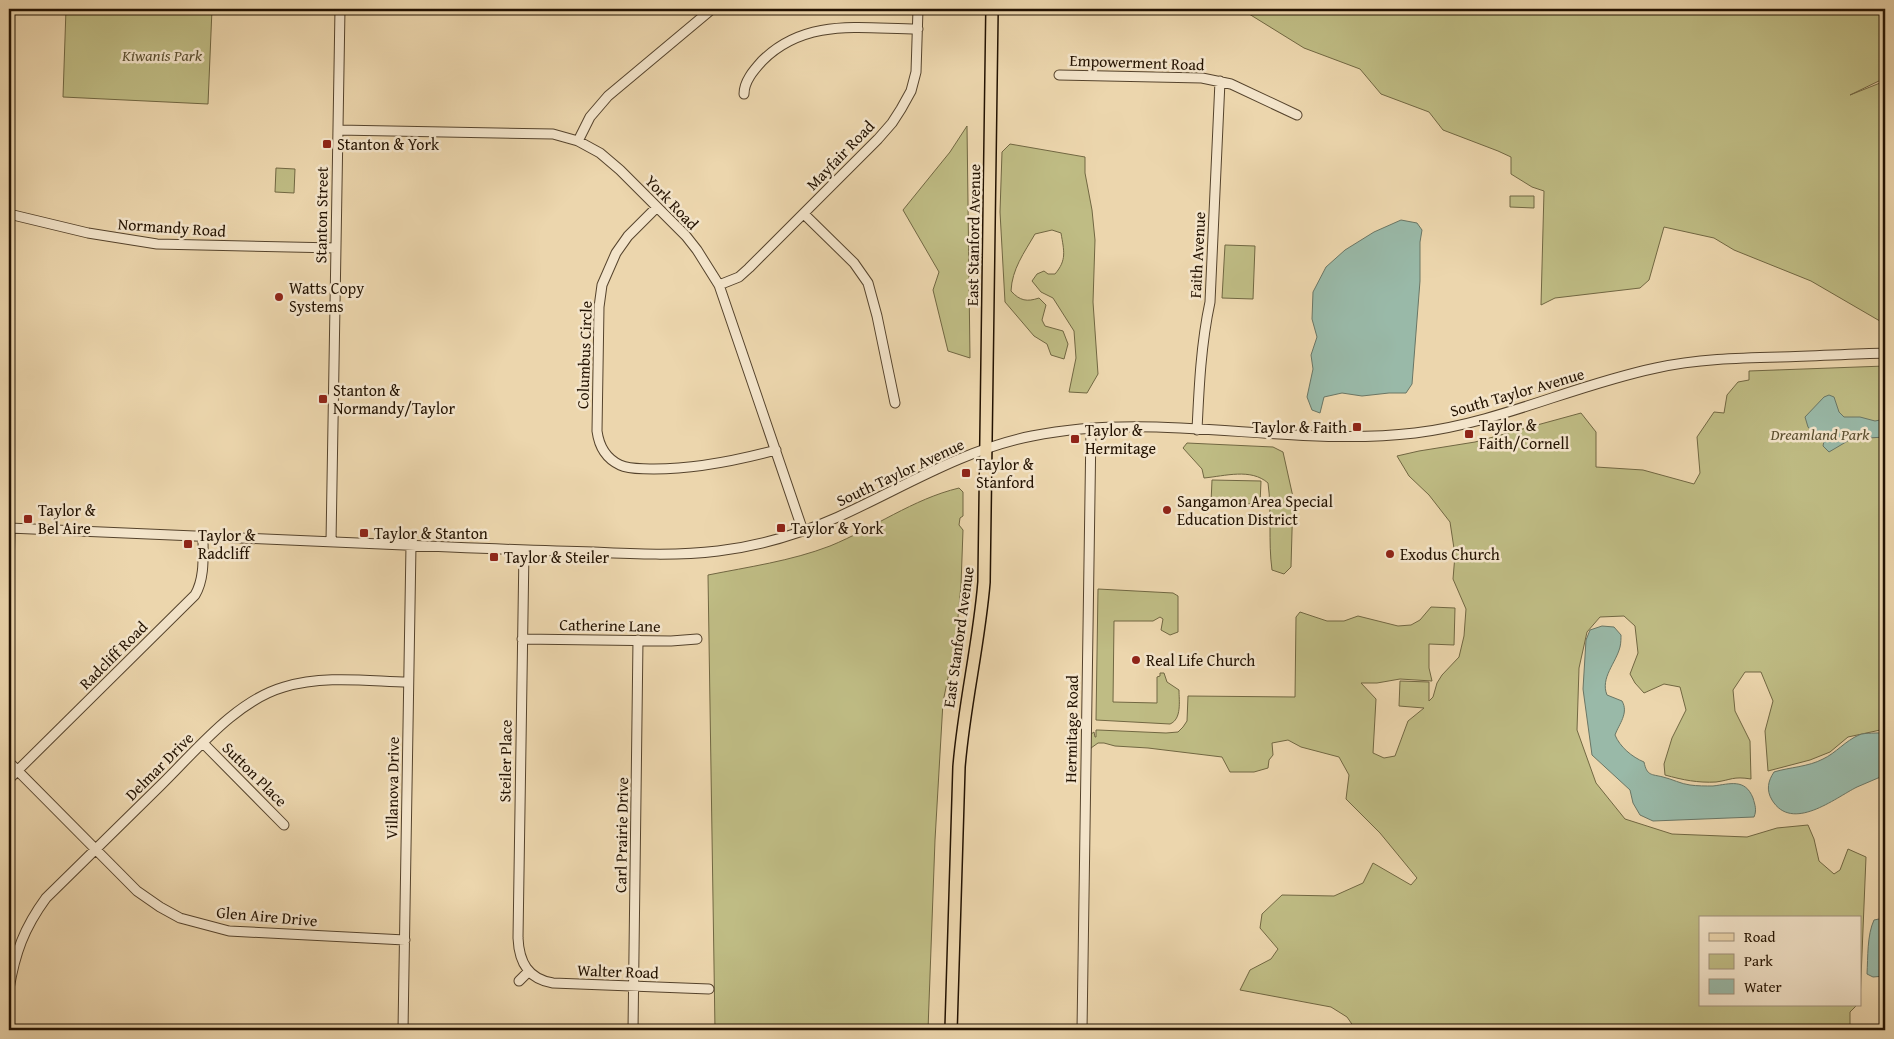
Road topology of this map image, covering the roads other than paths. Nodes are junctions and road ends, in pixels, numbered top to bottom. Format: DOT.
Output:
graph roads {
  1 [pos="340,9"];
  2 [pos="712,9"];
  3 [pos="918,9"];
  4 [pos="992,9"];
  5 [pos="918,29"];
  6 [pos="1059,75"];
  7 [pos="1220,81"];
  8 [pos="744,94"];
  9 [pos="1297,115"];
  10 [pos="338,130"];
  11 [pos="578,141"];
  12 [pos="657,207"];
  13 [pos="9,214"];
  14 [pos="804,214"];
  15 [pos="336,248"];
  16 [pos="718,286"];
  17 [pos="1885,353"];
  18 [pos="895,404"];
  19 [pos="1091,428"];
  20 [pos="1197,430"];
  21 [pos="987,449"];
  22 [pos="776,450"];
  23 [pos="10,528"];
  24 [pos="804,531"];
  25 [pos="203,536"];
  26 [pos="332,542"];
  27 [pos="411,546"];
  28 [pos="524,550"];
  29 [pos="9,573"];
  30 [pos="522,639"];
  31 [pos="697,639"];
  32 [pos="638,640"];
  33 [pos="408,682"];
  34 [pos="204,743"];
  35 [pos="9,762"];
  36 [pos="17,770"];
  37 [pos="9,779"];
  38 [pos="284,826"];
  39 [pos="95,850"];
  40 [pos="405,940"];
  41 [pos="529,971"];
  42 [pos="519,981"];
  43 [pos="633,986"];
  44 [pos="9,989"];
  45 [pos="709,989"];
  46 [pos="403,1030"];
  47 [pos="633,1030"];
  48 [pos="950,1030"];
  49 [pos="1082,1030"];
  1 -- 10 [label="street, Stanton Street"];
  2 -- 11 [label="street"];
  3 -- 5 [label="street, Mayfair Road"];
  4 -- 21 [label="main road, East Stanford Avenue"];
  5 -- 8 [label="street"];
  5 -- 14 [label="street, Mayfair Road"];
  6 -- 7 [label="street, Empowerment Road"];
  7 -- 9 [label="street, Empowerment Road"];
  7 -- 20 [label="street, Faith Avenue"];
  10 -- 11 [label="street, York Road"];
  10 -- 15 [label="street, Stanton Street"];
  11 -- 12 [label="street, York Road"];
  12 -- 16 [label="street, York Road"];
  12 -- 22 [label="street, Columbus Circle"];
  13 -- 15 [label="street, Normandy Road"];
  14 -- 16 [label="street, Mayfair Road"];
  14 -- 18 [label="street"];
  15 -- 26 [label="street, Stanton Street"];
  16 -- 22 [label="street, York Road"];
  17 -- 20 [label="street, South Taylor Avenue"];
  19 -- 20 [label="street, South Taylor Avenue"];
  19 -- 21 [label="street, South Taylor Avenue"];
  19 -- 49 [label="street, Hermitage Road"];
  21 -- 24 [label="street, South Taylor Avenue"];
  21 -- 48 [label="main road, East Stanford Avenue"];
  22 -- 24 [label="street, York Road"];
  23 -- 25 [label="street, South Taylor Avenue"];
  23 -- 29 [label="street"];
  24 -- 28 [label="street, South Taylor Avenue"];
  25 -- 26 [label="street, South Taylor Avenue"];
  25 -- 36 [label="street, Radcliff Road"];
  26 -- 27 [label="street, South Taylor Avenue"];
  27 -- 28 [label="street, South Taylor Avenue"];
  27 -- 33 [label="street, Villanova Drive"];
  28 -- 30 [label="street, Steiler Place"];
  30 -- 32 [label="street, Catherine Lane"];
  30 -- 41 [label="street, Steiler Place"];
  31 -- 32 [label="street, Catherine Lane"];
  32 -- 43 [label="street, Carl Prairie Drive"];
  33 -- 34 [label="street, Delmar Drive"];
  33 -- 40 [label="street, Villanova Drive"];
  34 -- 38 [label="street, Sutton Place"];
  34 -- 39 [label="street, Delmar Drive"];
  35 -- 36 [label="street, Glen Aire Drive"];
  36 -- 37 [label="street, Radcliff Road"];
  36 -- 39 [label="street, Glen Aire Drive"];
  39 -- 40 [label="street, Glen Aire Drive"];
  39 -- 44 [label="street, Delmar Drive"];
  40 -- 46 [label="street, Villanova Drive"];
  41 -- 42 [label="street"];
  41 -- 43 [label="street, Walter Road"];
  43 -- 45 [label="street, Walter Road"];
  43 -- 47 [label="street, Carl Prairie Drive"];
}
